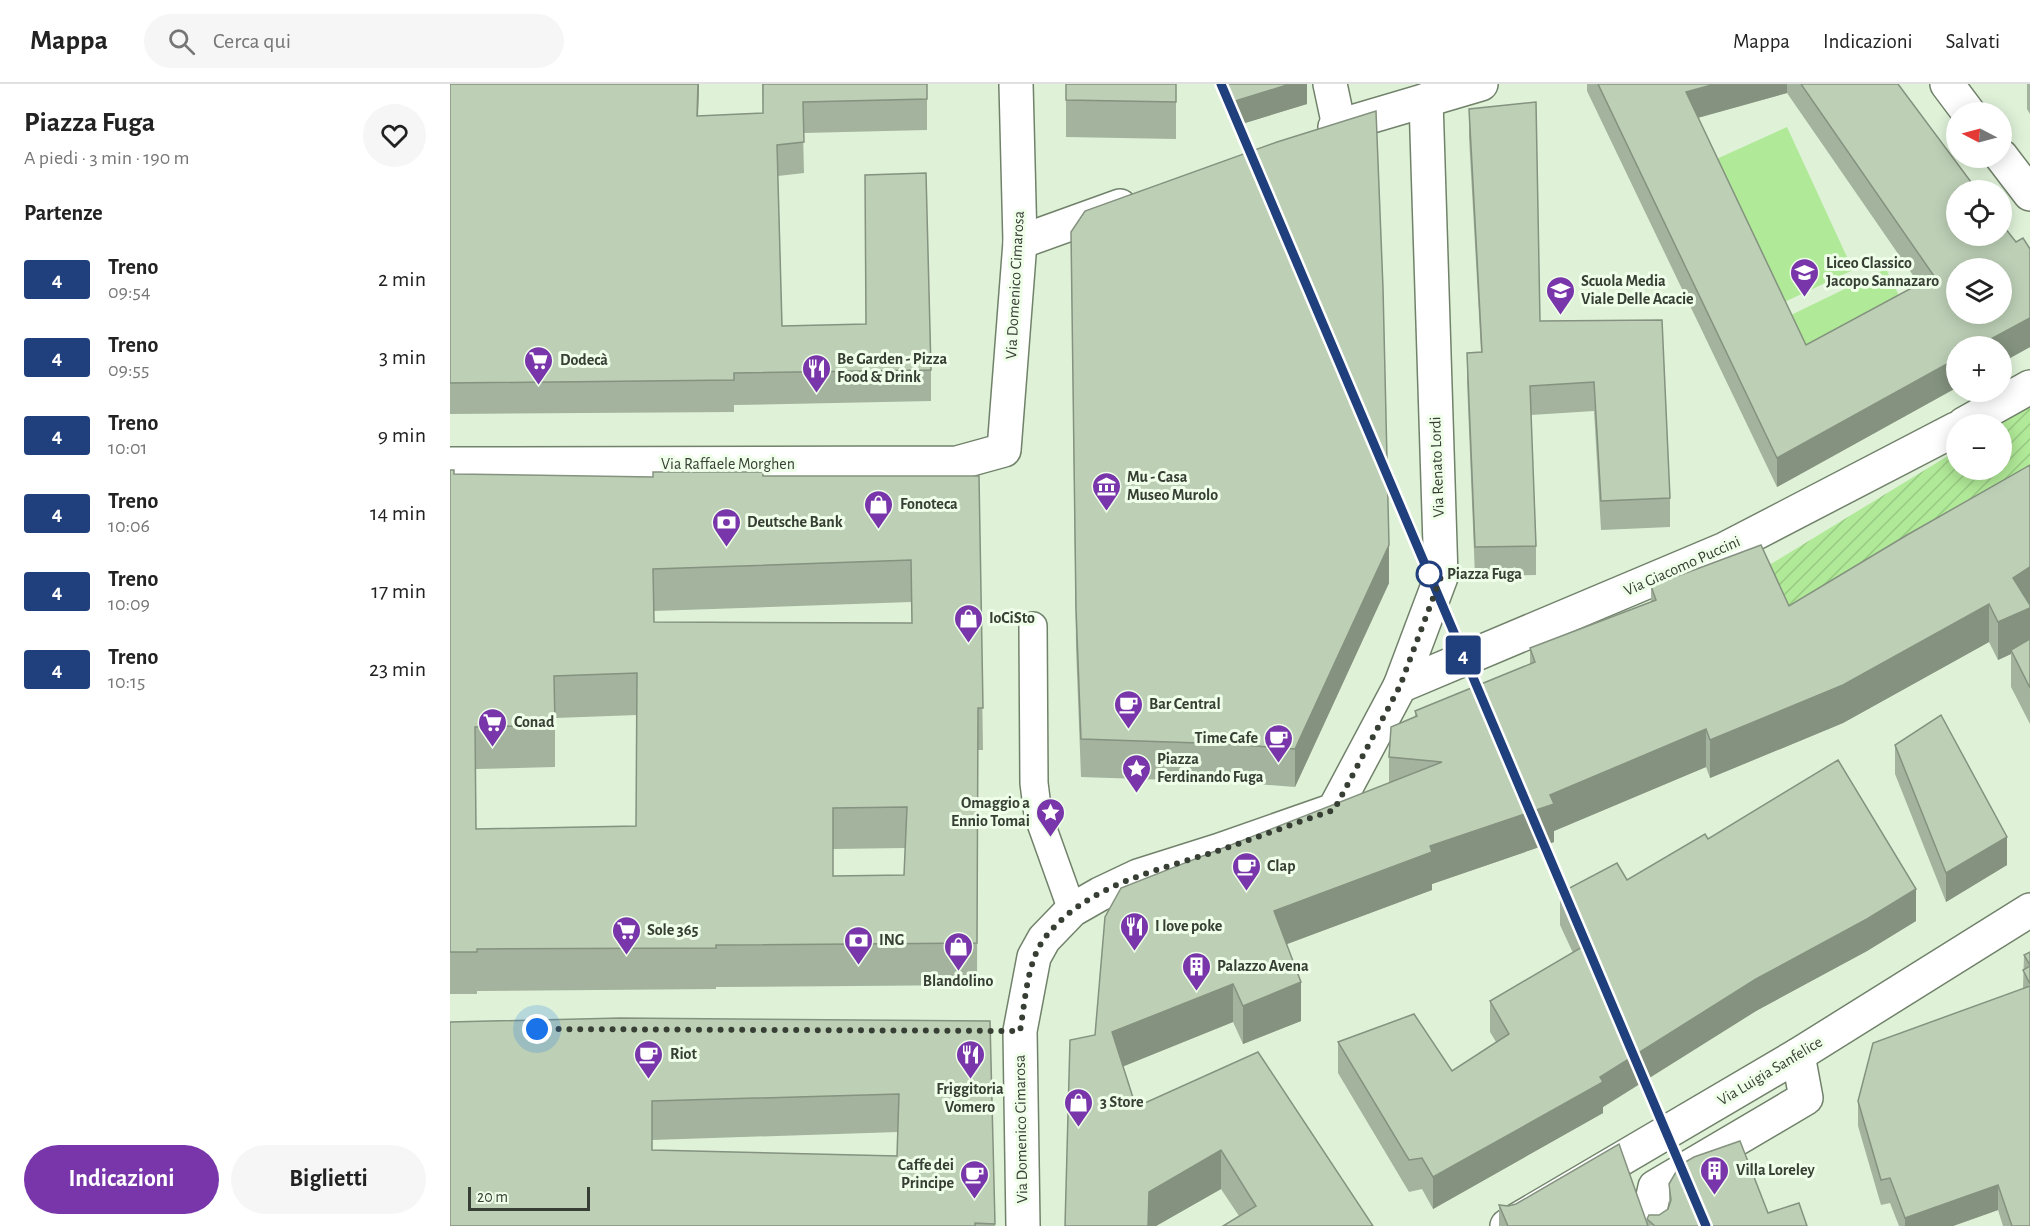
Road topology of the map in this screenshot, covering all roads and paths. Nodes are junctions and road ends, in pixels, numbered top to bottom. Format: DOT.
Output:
graph roads {
  1 [pos="1016,84"];
  2 [pos="1330,84"];
  3 [pos="1481,84"];
  4 [pos="1947,84"];
  5 [pos="1426,100"];
  6 [pos="1960,102"];
  7 [pos="1339,126"];
  8 [pos="1306,138"];
  9 [pos="2010,168"];
  10 [pos="1152,194"];
  11 [pos="2030,194"];
  12 [pos="1020,242"];
  13 [pos="2030,387"];
  14 [pos="1982,414"];
  15 [pos="1946,434"];
  16 [pos="1004,450"];
  17 [pos="450,464"];
  18 [pos="1039,626"];
  19 [pos="1400,686"];
  20 [pos="1072,910"];
  21 [pos="2030,910"];
  22 [pos="1798,1055"];
  23 [pos="1023,1226"];
  24 [pos="1507,1226"];
  25 [pos="1653,1226"];
  1 -- 12 [label="street, Via Domenico Cimarosa"];
  2 -- 7 [label="street"];
  3 -- 5 [label="street"];
  4 -- 6 [label="street"];
  5 -- 7 [label="street"];
  5 -- 19 [label="street, Via Renato Lordi"];
  7 -- 8 [label="street"];
  9 -- 11 [label="street"];
  10 -- 12 [label="street"];
  12 -- 16 [label="street, Via Domenico Cimarosa"];
  13 -- 14 [label="street"];
  15 -- 19 [label="street, Via Giacomo Puccini"];
  16 -- 17 [label="street, Via Raffaele Morghen"];
  18 -- 20 [label="street"];
  19 -- 20 [label="street, Via Renato Lordi"];
  20 -- 23 [label="street, Via Domenico Cimarosa"];
  21 -- 22 [label="street, Via Luigia Sanfelice"];
  22 -- 24 [label="street, Via Luigia Sanfelice"];
  22 -- 25 [label="street"];
}
